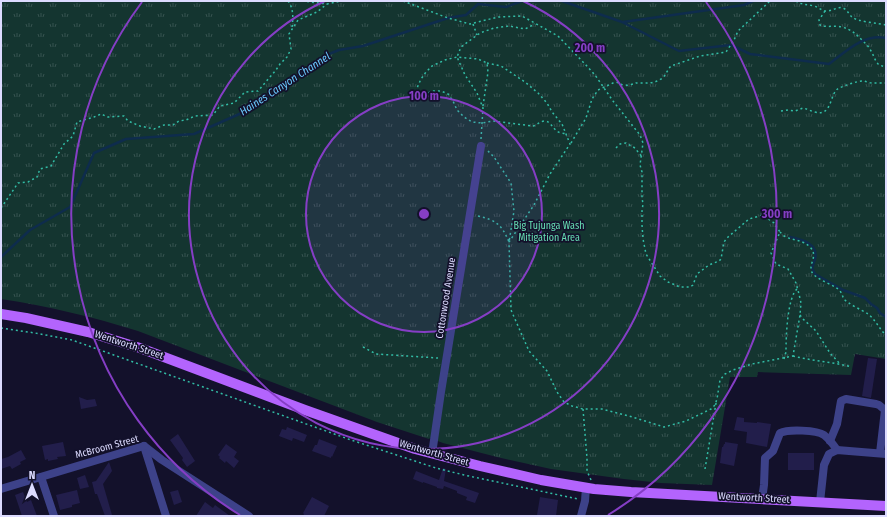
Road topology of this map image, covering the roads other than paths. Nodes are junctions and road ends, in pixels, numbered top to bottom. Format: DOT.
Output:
graph roads {
  1 [pos="481,146"];
  2 [pos="1,314"];
  3 [pos="885,410"];
  4 [pos="830,441"];
  5 [pos="144,446"];
  6 [pos="837,450"];
  7 [pos="432,454"];
  8 [pos="883,454"];
  9 [pos="41,477"];
  10 [pos="590,488"];
  11 [pos="1,489"];
  12 [pos="762,499"];
  13 [pos="820,502"];
  14 [pos="886,506"];
  15 [pos="54,516"];
  16 [pos="166,516"];
  17 [pos="249,516"];
  18 [pos="582,516"];
  1 -- 7 [label="street, Cottonwood Avenue"];
  2 -- 7 [label="main road, Wentworth Street"];
  3 -- 4 [label="street"];
  3 -- 8 [label="street"];
  4 -- 6 [label="street"];
  4 -- 12 [label="street"];
  5 -- 9 [label="street, McBroom Street"];
  5 -- 16 [label="street"];
  5 -- 17 [label="street, McBroom Street"];
  6 -- 8 [label="street"];
  6 -- 13 [label="street"];
  7 -- 10 [label="main road, Wentworth Street"];
  9 -- 11 [label="street, McBroom Street"];
  9 -- 15 [label="street"];
  10 -- 12 [label="main road, Wentworth Street"];
  10 -- 18 [label="street"];
  12 -- 13 [label="main road, Wentworth Street"];
  13 -- 14 [label="main road, Wentworth Street"];
}
